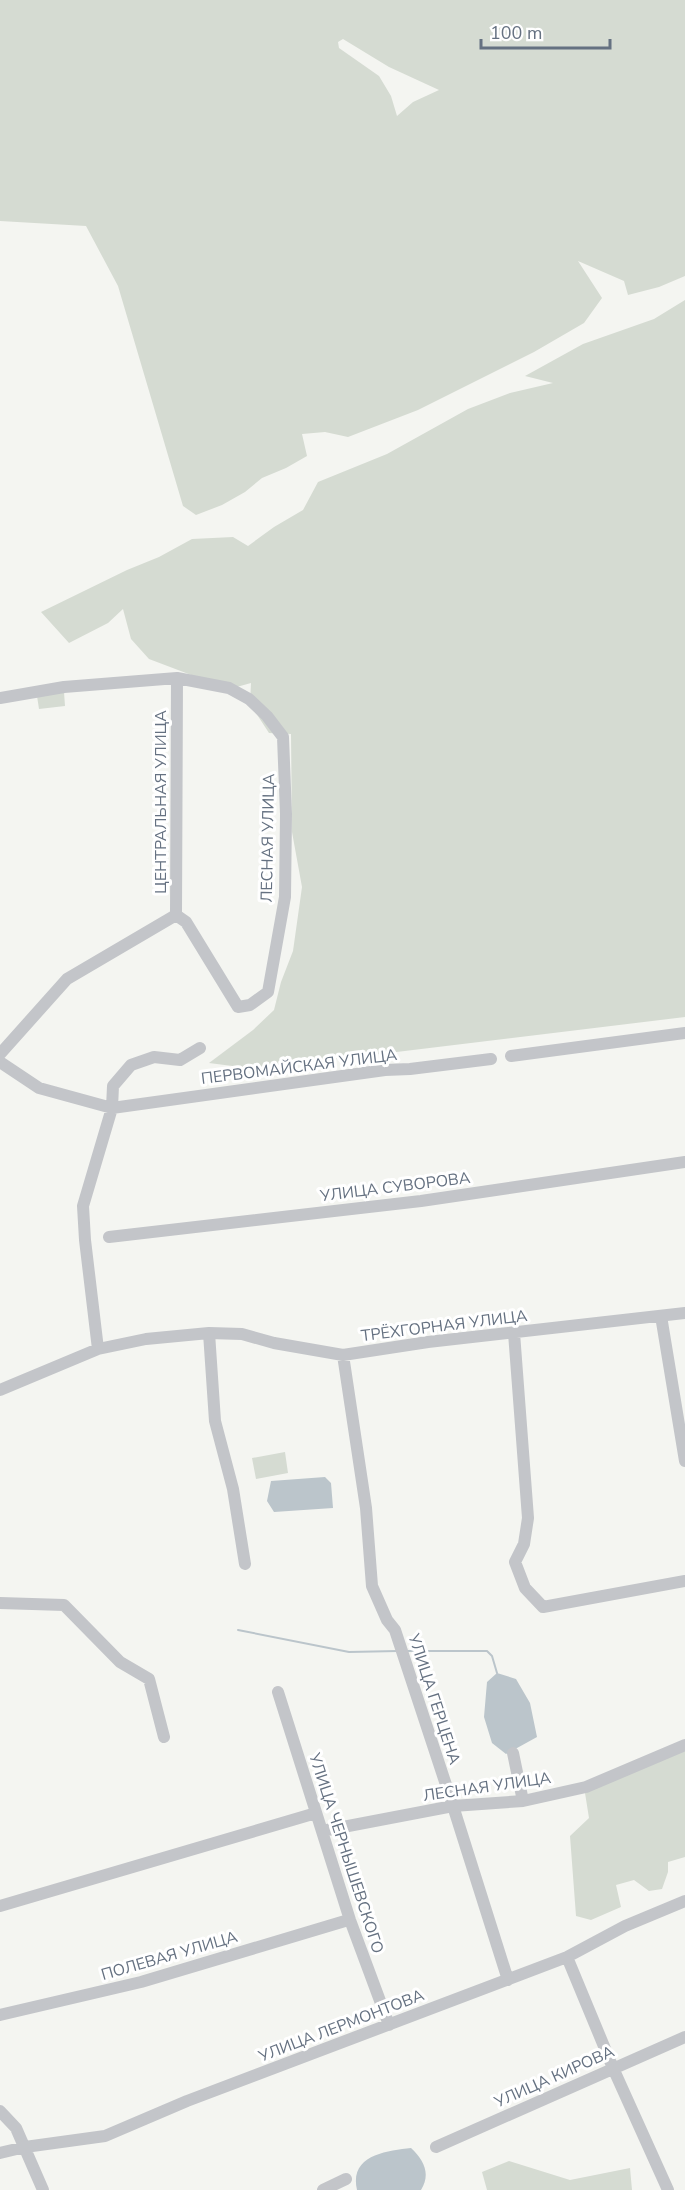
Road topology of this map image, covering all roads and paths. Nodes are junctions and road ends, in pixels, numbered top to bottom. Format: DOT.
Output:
graph roads {
  1 [pos="177,678"];
  2 [pos="0,698"];
  3 [pos="176,915"];
  4 [pos="685,1033"];
  5 [pos="200,1048"];
  6 [pos="0,1054"];
  7 [pos="511,1056"];
  8 [pos="491,1059"];
  9 [pos="0,1062"];
  10 [pos="111,1108"];
  11 [pos="685,1162"];
  12 [pos="109,1237"];
  13 [pos="685,1313"];
  14 [pos="661,1316"];
  15 [pos="209,1333"];
  16 [pos="514,1334"];
  17 [pos="98,1349"];
  18 [pos="343,1355"];
  19 [pos="0,1390"];
  20 [pos="685,1461"];
  21 [pos="245,1564"];
  22 [pos="685,1581"];
  23 [pos="0,1603"];
  24 [pos="278,1692"];
  25 [pos="164,1737"];
  26 [pos="685,1745"];
  27 [pos="513,1753"];
  28 [pos="523,1801"];
  29 [pos="453,1806"];
  30 [pos="316,1813"];
  31 [pos="322,1831"];
  32 [pos="685,1901"];
  33 [pos="0,1906"];
  34 [pos="345,1921"];
  35 [pos="567,1957"];
  36 [pos="507,1980"];
  37 [pos="0,2015"];
  38 [pos="389,2025"];
  39 [pos="685,2037"];
  40 [pos="613,2068"];
  41 [pos="0,2111"];
  42 [pos="25,2146"];
  43 [pos="436,2146"];
  44 [pos="0,2152"];
  45 [pos="346,2179"];
  46 [pos="43,2190"];
  47 [pos="323,2190"];
  48 [pos="668,2190"];
  1 -- 2 [label="street"];
  1 -- 3 [label="street, ЦЕНТРАЛЬНАЯ УЛИЦА"];
  1 -- 3 [label="street, ЛЕСНАЯ УЛИЦА"];
  3 -- 6 [label="street, ЦЕНТРАЛЬНАЯ УЛИЦА"];
  4 -- 7 [label="street"];
  5 -- 10 [label="street"];
  8 -- 10 [label="street, ПЕРВОМАЙСКАЯ УЛИЦА"];
  9 -- 10 [label="street"];
  10 -- 17 [label="street"];
  11 -- 12 [label="street, УЛИЦА СУВОРОВА"];
  13 -- 14 [label="street, ТРЁХГОРНАЯ УЛИЦА"];
  14 -- 16 [label="street, ТРЁХГОРНАЯ УЛИЦА"];
  14 -- 20 [label="street"];
  15 -- 17 [label="street, ТРЁХГОРНАЯ УЛИЦА"];
  15 -- 18 [label="street, ТРЁХГОРНАЯ УЛИЦА"];
  15 -- 21 [label="street"];
  16 -- 18 [label="street, ТРЁХГОРНАЯ УЛИЦА"];
  16 -- 22 [label="street"];
  17 -- 19 [label="street, ТРЁХГОРНАЯ УЛИЦА"];
  18 -- 29 [label="street, УЛИЦА ГЕРЦЕНА"];
  23 -- 25 [label="street"];
  24 -- 30 [label="street, УЛИЦА ЧЕРНЫШЕВСКОГО"];
  26 -- 28 [label="street, ЛЕСНАЯ УЛИЦА"];
  27 -- 28 [label="street"];
  28 -- 29 [label="street, ЛЕСНАЯ УЛИЦА"];
  29 -- 31 [label="street, ЛЕСНАЯ УЛИЦА"];
  29 -- 36 [label="street, УЛИЦА ГЕРЦЕНА"];
  30 -- 31 [label="street, УЛИЦА ЧЕРНЫШЕВСКОГО"];
  30 -- 33 [label="street"];
  31 -- 38 [label="street, УЛИЦА ЧЕРНЫШЕВСКОГО"];
  32 -- 35 [label="street, УЛИЦА ЛЕРМОНТОВА"];
  34 -- 37 [label="street, ПОЛЕВАЯ УЛИЦА"];
  35 -- 36 [label="street, УЛИЦА ЛЕРМОНТОВА"];
  35 -- 40 [label="street"];
  36 -- 38 [label="street, УЛИЦА ЛЕРМОНТОВА"];
  38 -- 42 [label="street, УЛИЦА ЛЕРМОНТОВА"];
  39 -- 40 [label="street, УЛИЦА КИРОВА"];
  40 -- 43 [label="street, УЛИЦА КИРОВА"];
  40 -- 48 [label="street"];
  41 -- 42 [label="street"];
  42 -- 44 [label="street, УЛИЦА ЛЕРМОНТОВА"];
  42 -- 46 [label="street"];
  45 -- 47 [label="street"];
}
